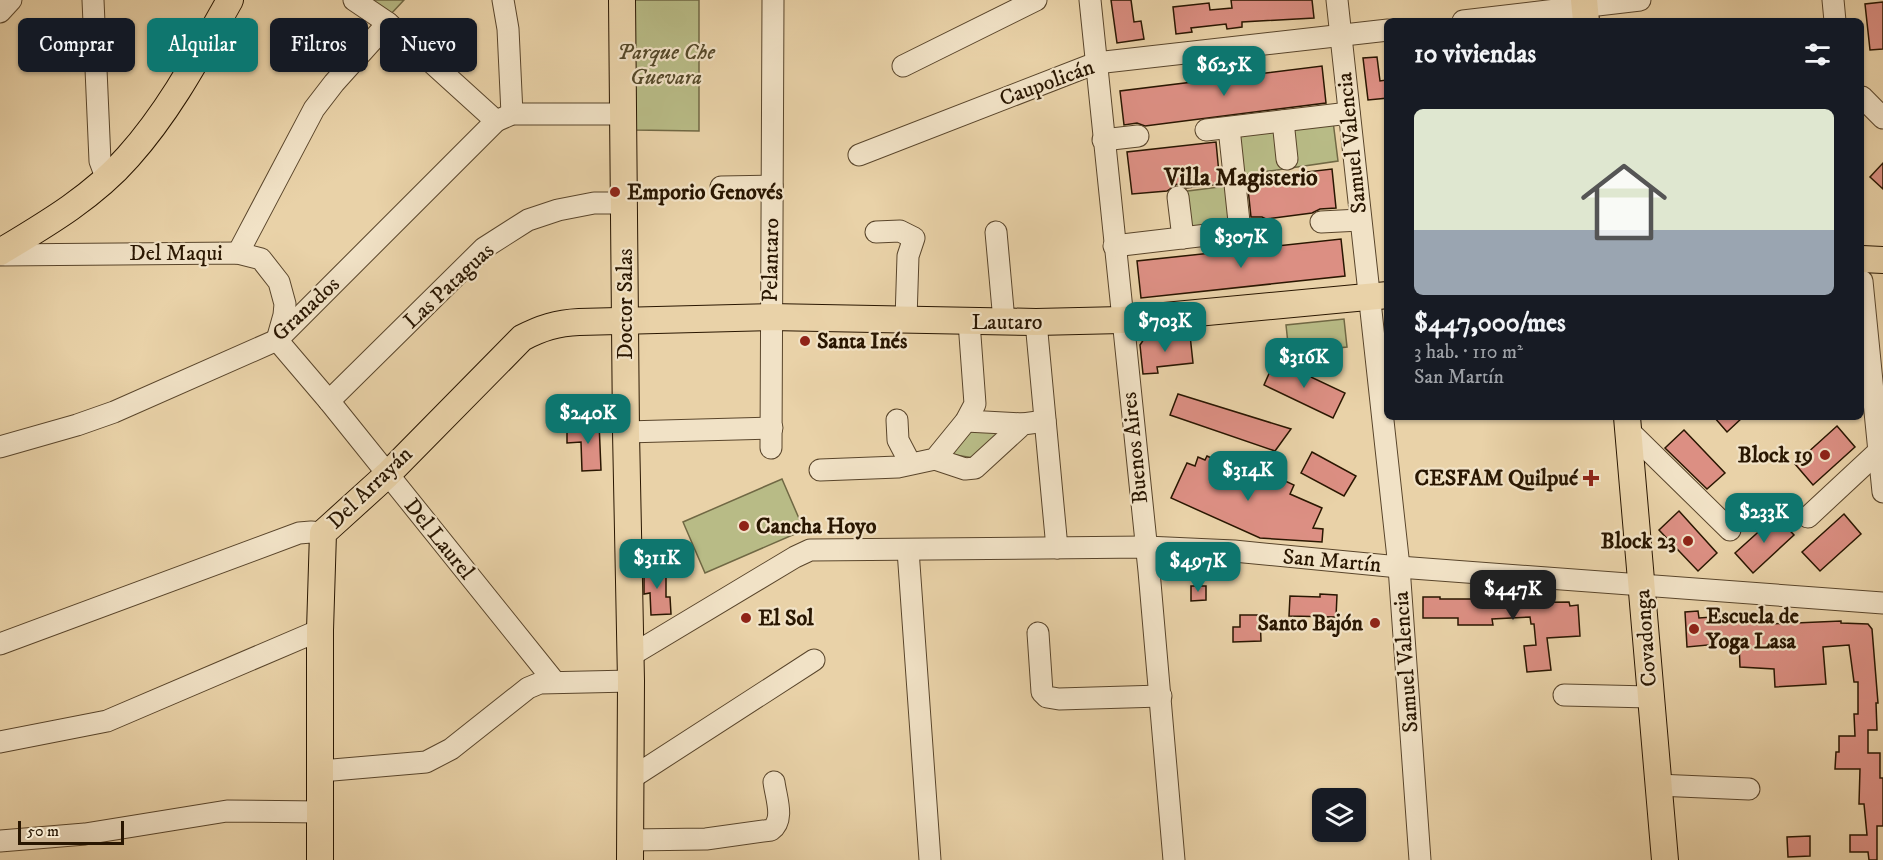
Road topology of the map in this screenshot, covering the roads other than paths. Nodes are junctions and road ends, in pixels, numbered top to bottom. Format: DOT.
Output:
graph roads {
  1 [pos="11,0"];
  2 [pos="93,0"];
  3 [pos="230,0"];
  4 [pos="354,0"];
  5 [pos="504,0"];
  6 [pos="622,0"];
  7 [pos="772,0"];
  8 [pos="1036,0"];
  9 [pos="1090,0"];
  10 [pos="1337,0"];
  11 [pos="1640,0"];
  12 [pos="1833,0"];
  13 [pos="1585,9"];
  14 [pos="0,12"];
  15 [pos="381,18"];
  16 [pos="1494,18"];
  17 [pos="1835,18"];
  18 [pos="1384,30"];
  19 [pos="380,32"];
  20 [pos="1341,35"];
  21 [pos="1096,63"];
  22 [pos="903,66"];
  23 [pos="448,72"];
  24 [pos="1864,99"];
  25 [pos="1349,113"];
  26 [pos="625,114"];
  27 [pos="504,117"];
  28 [pos="1883,118"];
  29 [pos="1283,121"];
  30 [pos="1229,128"];
  31 [pos="1206,130"];
  32 [pos="1138,136"];
  33 [pos="1103,140"];
  34 [pos="859,155"];
  35 [pos="1287,159"];
  36 [pos="106,177"];
  37 [pos="772,186"];
  38 [pos="721,188"];
  39 [pos="1178,197"];
  40 [pos="625,203"];
  41 [pos="1360,220"];
  42 [pos="1321,222"];
  43 [pos="876,232"];
  44 [pos="996,232"];
  45 [pos="1183,238"];
  46 [pos="1114,246"];
  47 [pos="0,253"];
  48 [pos="238,253"];
  49 [pos="1864,259"];
  50 [pos="1883,260"];
  51 [pos="1378,296"];
  52 [pos="1864,301"];
  53 [pos="770,317"];
  54 [pos="906,319"];
  55 [pos="1122,320"];
  56 [pos="625,321"];
  57 [pos="1004,321"];
  58 [pos="969,322"];
  59 [pos="1036,322"];
  60 [pos="277,340"];
  61 [pos="1384,373"];
  62 [pos="329,401"];
  63 [pos="897,420"];
  64 [pos="1388,420"];
  65 [pos="966,421"];
  66 [pos="1045,422"];
  67 [pos="1023,424"];
  68 [pos="1627,424"];
  69 [pos="626,432"];
  70 [pos="0,447"];
  71 [pos="1879,451"];
  72 [pos="935,459"];
  73 [pos="910,463"];
  74 [pos="820,470"];
  75 [pos="387,474"];
  76 [pos="1883,492"];
  77 [pos="1808,517"];
  78 [pos="1730,530"];
  79 [pos="323,533"];
  80 [pos="1146,547"];
  81 [pos="1057,548"];
  82 [pos="908,550"];
  83 [pos="1399,567"];
  84 [pos="1642,585"];
  85 [pos="1883,603"];
  86 [pos="320,630"];
  87 [pos="1038,633"];
  88 [pos="0,644"];
  89 [pos="814,660"];
  90 [pos="630,669"];
  91 [pos="554,681"];
  92 [pos="1564,695"];
  93 [pos="1161,696"];
  94 [pos="1650,697"];
  95 [pos="0,742"];
  96 [pos="321,771"];
  97 [pos="630,779"];
  98 [pos="774,782"];
  99 [pos="1657,785"];
  100 [pos="1749,789"];
  101 [pos="321,812"];
  102 [pos="0,841"];
  103 [pos="630,850"];
  104 [pos="320,860"];
  105 [pos="930,860"];
  106 [pos="1174,860"];
  107 [pos="1420,860"];
  108 [pos="1665,860"];
  1 -- 14 [label="street"];
  2 -- 36 [label="street"];
  3 -- 36 [label="main road"];
  4 -- 15 [label="street"];
  5 -- 27 [label="street"];
  6 -- 26 [label="main road, Doctor Salas"];
  7 -- 37 [label="street, Pelantaro"];
  8 -- 22 [label="street"];
  9 -- 21 [label="street, Buenos Aires"];
  10 -- 20 [label="street, Samuel Valencia"];
  11 -- 13 [label="street"];
  12 -- 17 [label="street"];
  13 -- 16 [label="street"];
  18 -- 20 [label="street, Caupolicán"];
  19 -- 48 [label="street"];
  20 -- 21 [label="street, Caupolicán"];
  20 -- 25 [label="street, Samuel Valencia"];
  21 -- 33 [label="street, Buenos Aires"];
  21 -- 34 [label="street, Caupolicán"];
  23 -- 27 [label="street"];
  24 -- 28 [label="street"];
  25 -- 29 [label="street"];
  25 -- 41 [label="street, Samuel Valencia"];
  26 -- 27 [label="street"];
  26 -- 40 [label="main road, Doctor Salas"];
  27 -- 60 [label="street, Granados"];
  29 -- 30 [label="street"];
  29 -- 35 [label="street"];
  30 -- 31 [label="street"];
  30 -- 45 [label="street"];
  32 -- 33 [label="street"];
  33 -- 46 [label="street, Buenos Aires"];
  36 -- 47 [label="main road"];
  37 -- 38 [label="street"];
  37 -- 53 [label="street, Pelantaro"];
  39 -- 45 [label="street"];
  40 -- 56 [label="main road, Doctor Salas"];
  40 -- 62 [label="street, Las Pataguas"];
  41 -- 42 [label="street"];
  41 -- 51 [label="street, Samuel Valencia"];
  43 -- 54 [label="street"];
  44 -- 57 [label="street"];
  45 -- 46 [label="street"];
  46 -- 55 [label="street, Buenos Aires"];
  47 -- 48 [label="street, Del Maqui"];
  48 -- 60 [label="street, Del Maqui"];
  49 -- 50 [label="main road"];
  51 -- 55 [label="main road, Lautaro"];
  51 -- 61 [label="street, Samuel Valencia"];
  52 -- 71 [label="street"];
  53 -- 54 [label="main road, Lautaro"];
  53 -- 56 [label="main road, Lautaro"];
  53 -- 69 [label="street, Pelantaro"];
  54 -- 58 [label="main road, Lautaro"];
  55 -- 59 [label="main road, Lautaro"];
  55 -- 80 [label="street, Buenos Aires"];
  56 -- 69 [label="main road, Doctor Salas"];
  56 -- 75 [label="main road, Del Arrayán"];
  57 -- 58 [label="main road, Lautaro"];
  57 -- 59 [label="main road, Lautaro"];
  58 -- 65 [label="street"];
  59 -- 66 [label="street"];
  60 -- 62 [label="street, Del Laurel"];
  60 -- 70 [label="street, Granados"];
  62 -- 75 [label="street, Del Laurel"];
  63 -- 73 [label="street"];
  64 -- 83 [label="street, Samuel Valencia"];
  65 -- 67 [label="street"];
  65 -- 72 [label="street"];
  66 -- 67 [label="street"];
  66 -- 81 [label="street"];
  67 -- 72 [label="street"];
  68 -- 78 [label="street"];
  68 -- 84 [label="main road, Covadonga"];
  69 -- 90 [label="main road, Doctor Salas"];
  71 -- 76 [label="street"];
  71 -- 77 [label="street"];
  72 -- 73 [label="street"];
  73 -- 74 [label="street"];
  75 -- 79 [label="main road, Del Arrayán"];
  75 -- 91 [label="street, Del Laurel"];
  79 -- 86 [label="main road, Del Arrayán"];
  79 -- 88 [label="street"];
  80 -- 81 [label="street, San Martín"];
  80 -- 83 [label="street, San Martín"];
  80 -- 93 [label="street, Buenos Aires"];
  81 -- 82 [label="street, San Martín"];
  82 -- 90 [label="street, San Martín"];
  82 -- 105 [label="street"];
  83 -- 84 [label="street, San Martín"];
  83 -- 107 [label="street, Samuel Valencia"];
  84 -- 85 [label="street, San Martín"];
  84 -- 94 [label="main road, Covadonga"];
  86 -- 95 [label="street"];
  86 -- 96 [label="main road, Del Arrayán"];
  87 -- 93 [label="street"];
  89 -- 97 [label="street"];
  90 -- 91 [label="street"];
  90 -- 97 [label="main road, Doctor Salas"];
  91 -- 96 [label="street"];
  92 -- 94 [label="street"];
  93 -- 106 [label="street, Buenos Aires"];
  94 -- 99 [label="main road, Covadonga"];
  96 -- 101 [label="main road, Del Arrayán"];
  97 -- 103 [label="main road, Doctor Salas"];
  98 -- 103 [label="street"];
  99 -- 100 [label="street"];
  99 -- 108 [label="main road, Covadonga"];
  101 -- 102 [label="street"];
  101 -- 104 [label="main road, Del Arrayán"];
}
